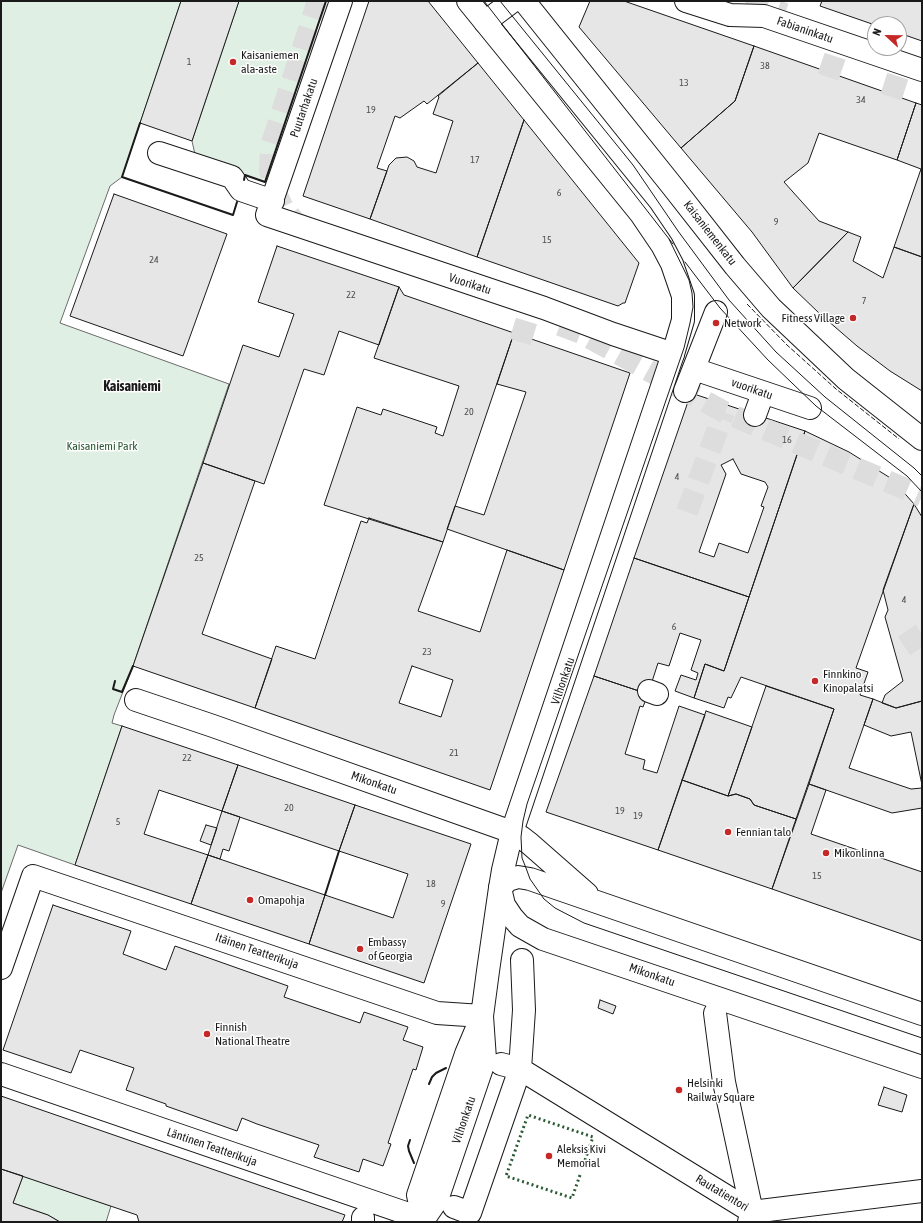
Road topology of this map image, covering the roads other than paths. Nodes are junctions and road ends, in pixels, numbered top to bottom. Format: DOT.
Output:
graph roads {
  1 [pos="341,1"];
  2 [pos="468,1"];
  3 [pos="513,1"];
  4 [pos="524,1"];
  5 [pos="686,1"];
  6 [pos="485,22"];
  7 [pos="922,70"];
  8 [pos="159,153"];
  9 [pos="270,208"];
  10 [pos="708,323"];
  11 [pos="673,354"];
  12 [pos="694,369"];
  13 [pos="685,391"];
  14 [pos="763,392"];
  15 [pos="810,408"];
  16 [pos="755,415"];
  17 [pos="922,439"];
  18 [pos="136,700"];
  19 [pos="512,832"];
  20 [pos="500,888"];
  21 [pos="593,900"];
  22 [pos="522,960"];
  23 [pos="1,968"];
  24 [pos="715,1013"];
  25 [pos="922,1014"];
  26 [pos="482,1016"];
  27 [pos="511,1067"];
  28 [pos="922,1067"];
  29 [pos="1,1074"];
  30 [pos="922,1191"];
  31 [pos="454,1207"];
  32 [pos="372,1217"];
  33 [pos="751,1217"];
  34 [pos="423,1221"];
  1 -- 9 [label="street, Puutarhakatu"];
  2 -- 6 [label="street"];
  3 -- 6 [label="street"];
  4 -- 17 [label="street, Kaisaniemenkatu"];
  5 -- 7 [label="street, Fabianinkatu"];
  6 -- 11 [label="street"];
  8 -- 9 [label="street, Vuorikatu"];
  9 -- 11 [label="street, Vuorikatu"];
  10 -- 12 [label="street"];
  11 -- 19 [label="street, Vilhonkatu"];
  12 -- 13 [label="street"];
  12 -- 14 [label="street, vuorikatu"];
  14 -- 15 [label="street, vuorikatu"];
  14 -- 16 [label="street"];
  18 -- 19 [label="street, Mikonkatu"];
  19 -- 20 [label="street, Vilhonkatu"];
  19 -- 21 [label="street, Mikonkatu"];
  20 -- 21 [label="street, Mikonkatu"];
  20 -- 26 [label="street, Vilhonkatu"];
  20 -- 28 [label="street, Mikonkatu"];
  21 -- 25 [label="street, Mikonkatu"];
  22 -- 27 [label="street"];
  23 -- 26 [label="street, Itäinen Teatterikuja"];
  24 -- 33 [label="street, Rautatientori"];
  26 -- 34 [label="street, Vilhonkatu"];
  27 -- 31 [label="street"];
  27 -- 33 [label="street, Rautatientori"];
  29 -- 32 [label="street, Läntinen Teatterikuja"];
  30 -- 33 [label="street"];
  32 -- 34 [label="street, Läntinen Teatterikuja"];
}
